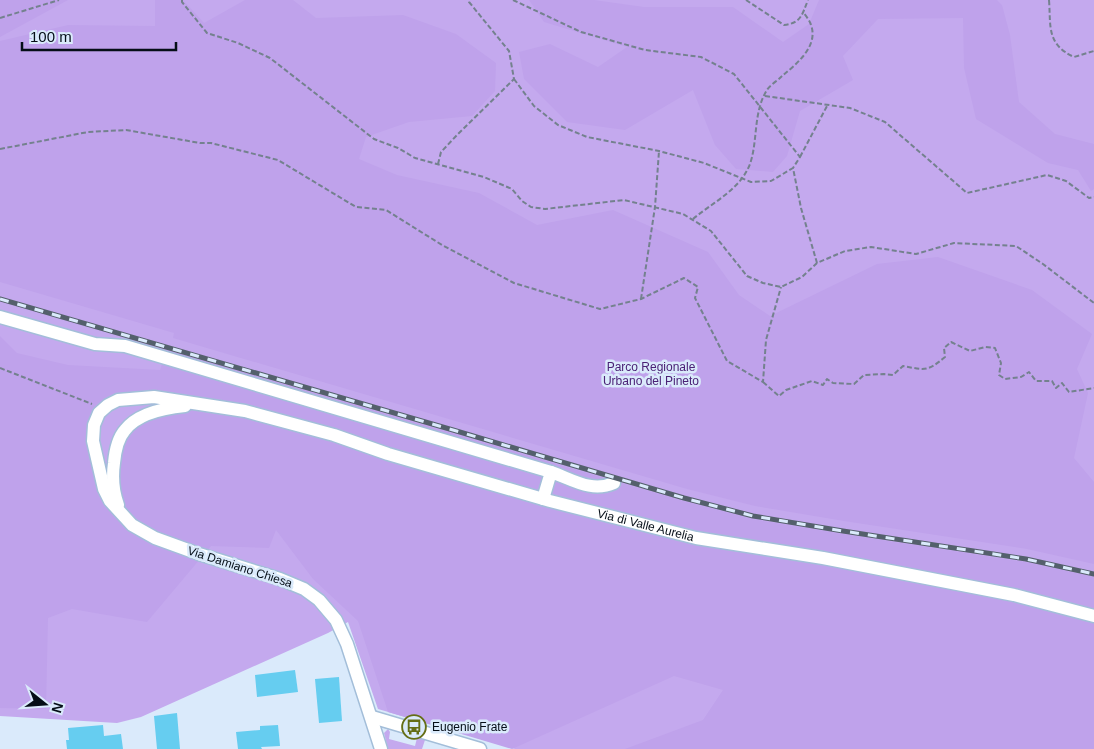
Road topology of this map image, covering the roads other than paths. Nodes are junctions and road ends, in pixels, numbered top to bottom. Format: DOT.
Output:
graph roads {
  1 [pos="0,317"];
  2 [pos="203,404"];
  3 [pos="104,408"];
  4 [pos="551,472"];
  5 [pos="614,483"];
  6 [pos="543,499"];
  7 [pos="124,516"];
  8 [pos="1094,616"];
  9 [pos="372,717"];
  10 [pos="433,743"];
  11 [pos="381,749"];
  12 [pos="480,749"];
  1 -- 4 [label="street"];
  2 -- 3 [label="street, Via di Valle Aurelia"];
  2 -- 6 [label="street, Via di Valle Aurelia"];
  2 -- 7 [label="street, Via di Valle Aurelia"];
  3 -- 7 [label="street, Via Damiano Chiesa"];
  4 -- 5 [label="street"];
  4 -- 6 [label="street"];
  6 -- 8 [label="street, Via di Valle Aurelia"];
  7 -- 9 [label="street, Via Damiano Chiesa"];
  9 -- 10 [label="street"];
  9 -- 11 [label="street, Via Damiano Chiesa"];
  10 -- 12 [label="street"];
}
